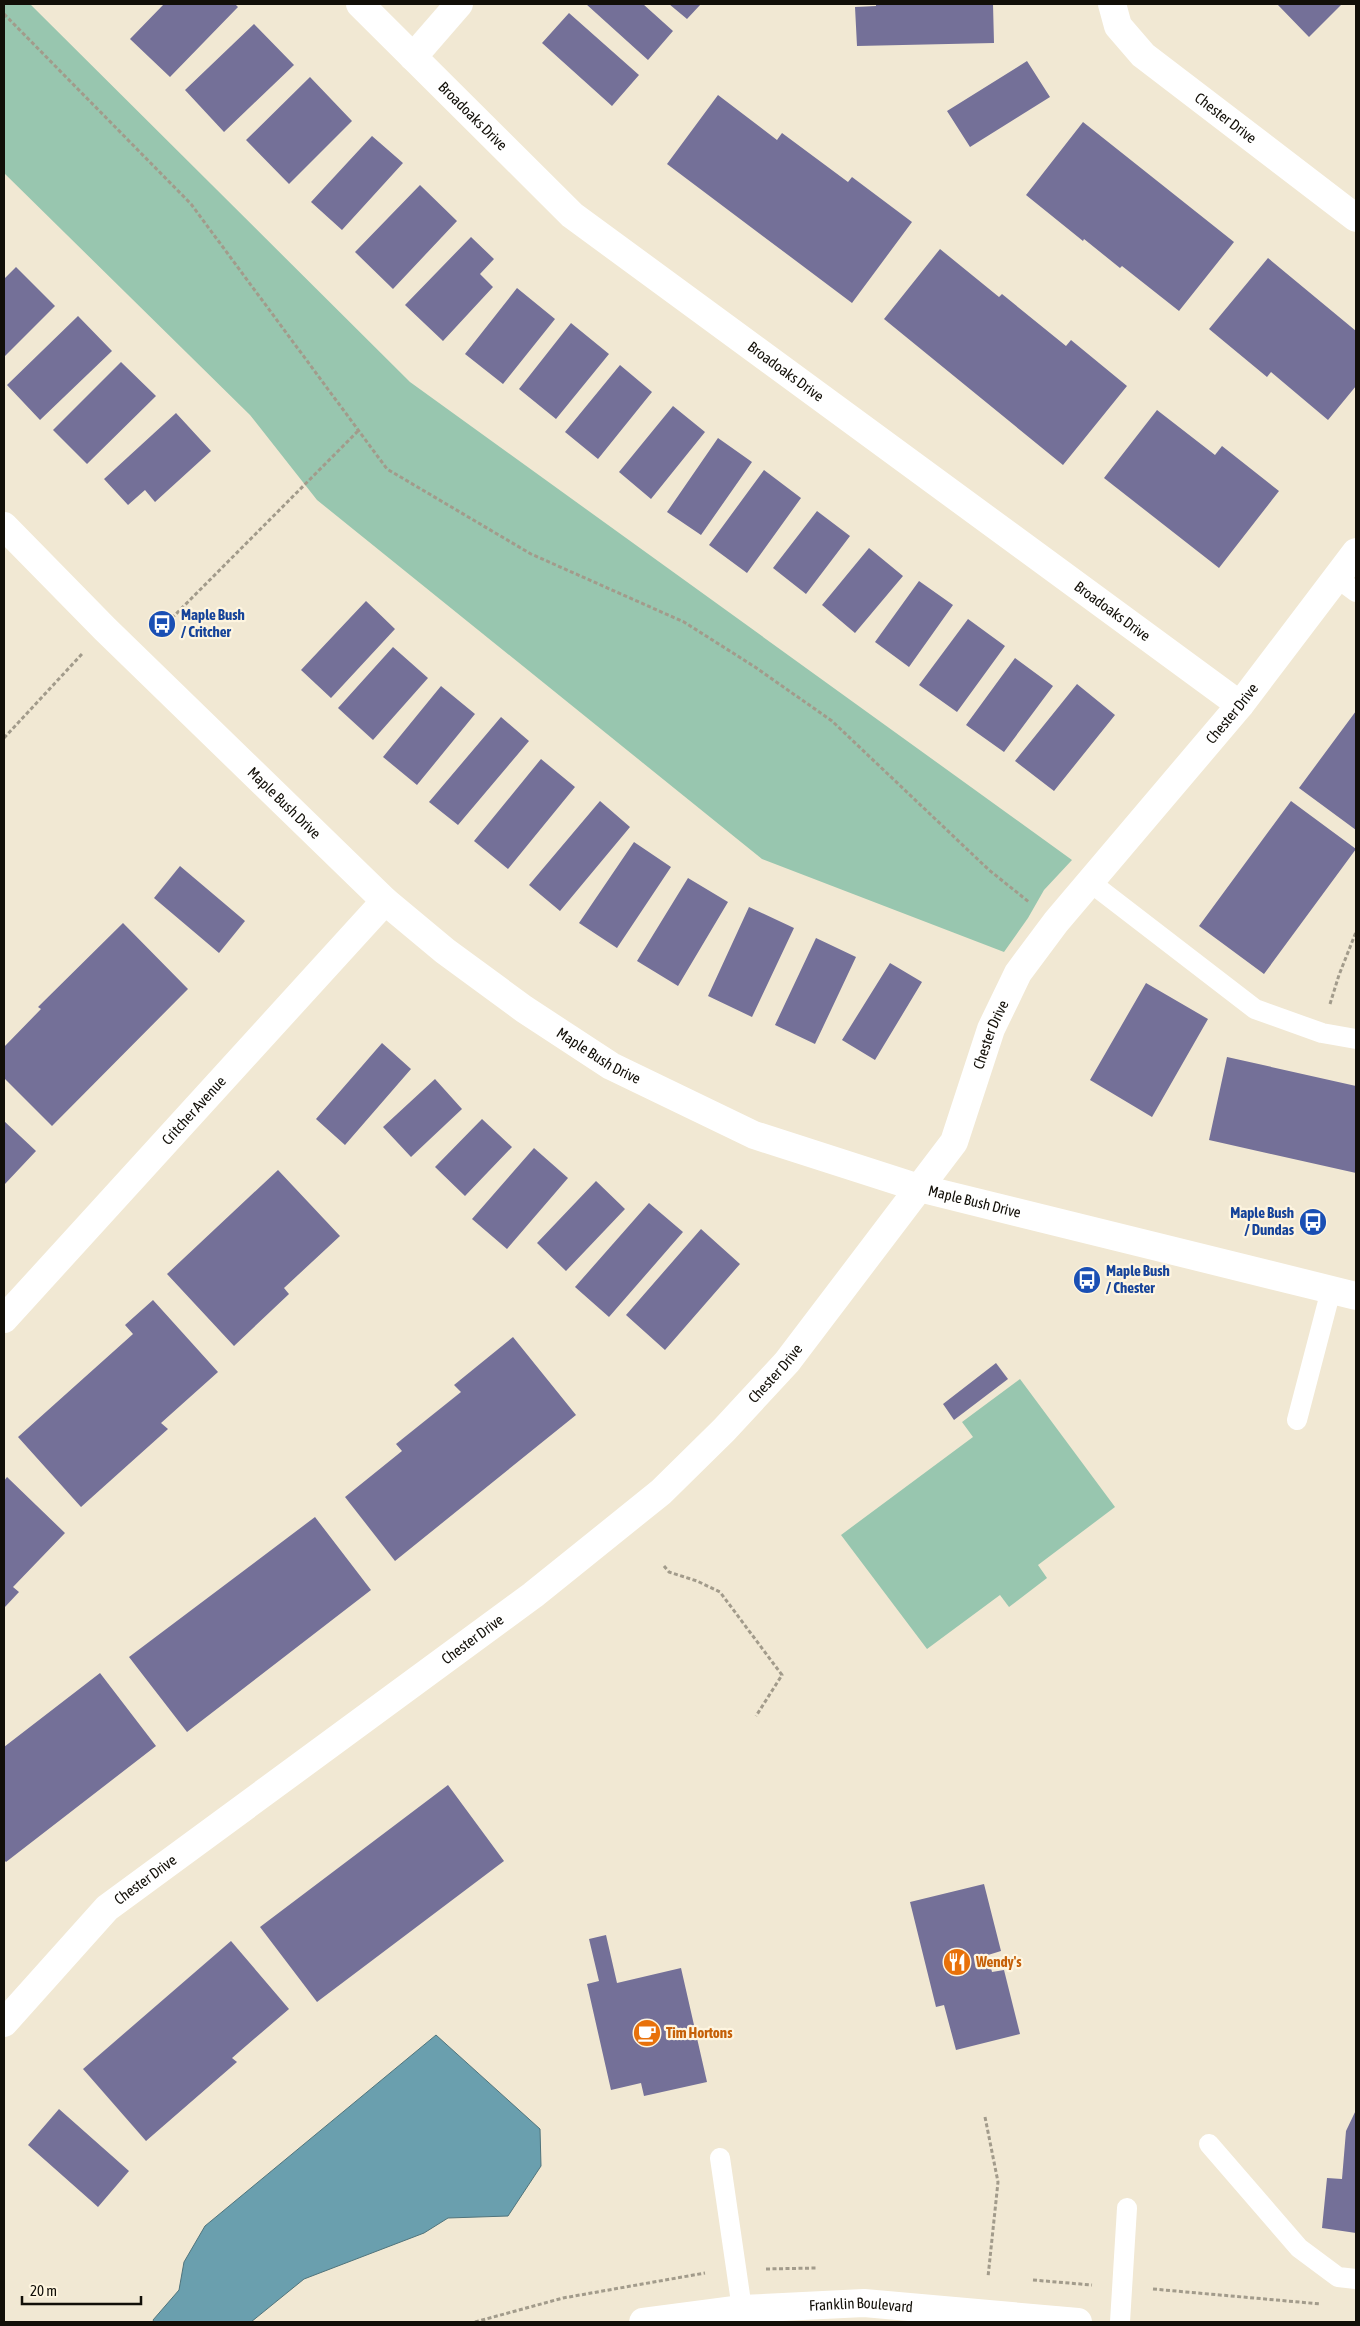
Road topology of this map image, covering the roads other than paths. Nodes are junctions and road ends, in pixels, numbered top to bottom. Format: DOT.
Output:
graph roads {
  1 [pos="360,4"];
  2 [pos="459,4"];
  3 [pos="1112,4"];
  4 [pos="413,58"];
  5 [pos="1356,218"];
  6 [pos="4,526"];
  7 [pos="1356,552"];
  8 [pos="1346,585"];
  9 [pos="1240,705"];
  10 [pos="1090,882"];
  11 [pos="385,901"];
  12 [pos="1356,1039"];
  13 [pos="919,1188"];
  14 [pos="1344,1293"];
  15 [pos="4,1319"];
  16 [pos="1297,1420"];
  17 [pos="4,2023"];
  18 [pos="1209,2144"];
  19 [pos="720,2158"];
  20 [pos="1127,2208"];
  21 [pos="1356,2279"];
  22 [pos="742,2309"];
  23 [pos="643,2322"];
  24 [pos="1078,2322"];
  25 [pos="1120,2322"];
  1 -- 4 [label="street, Broadoaks Drive"];
  2 -- 4 [label="street"];
  3 -- 5 [label="street, Chester Drive"];
  4 -- 9 [label="street, Broadoaks Drive"];
  6 -- 11 [label="street, Maple Bush Drive"];
  7 -- 8 [label="street, Chester Drive"];
  8 -- 9 [label="street, Chester Drive"];
  9 -- 10 [label="street, Chester Drive"];
  10 -- 12 [label="lane"];
  10 -- 13 [label="street, Chester Drive"];
  11 -- 13 [label="street, Maple Bush Drive"];
  11 -- 15 [label="street, Critcher Avenue"];
  13 -- 14 [label="street, Maple Bush Drive"];
  13 -- 17 [label="street, Chester Drive"];
  14 -- 16 [label="lane"];
  18 -- 21 [label="lane"];
  19 -- 22 [label="lane"];
  20 -- 25 [label="lane"];
  22 -- 23 [label="street, Franklin Boulevard"];
  22 -- 24 [label="street, Franklin Boulevard"];
}
